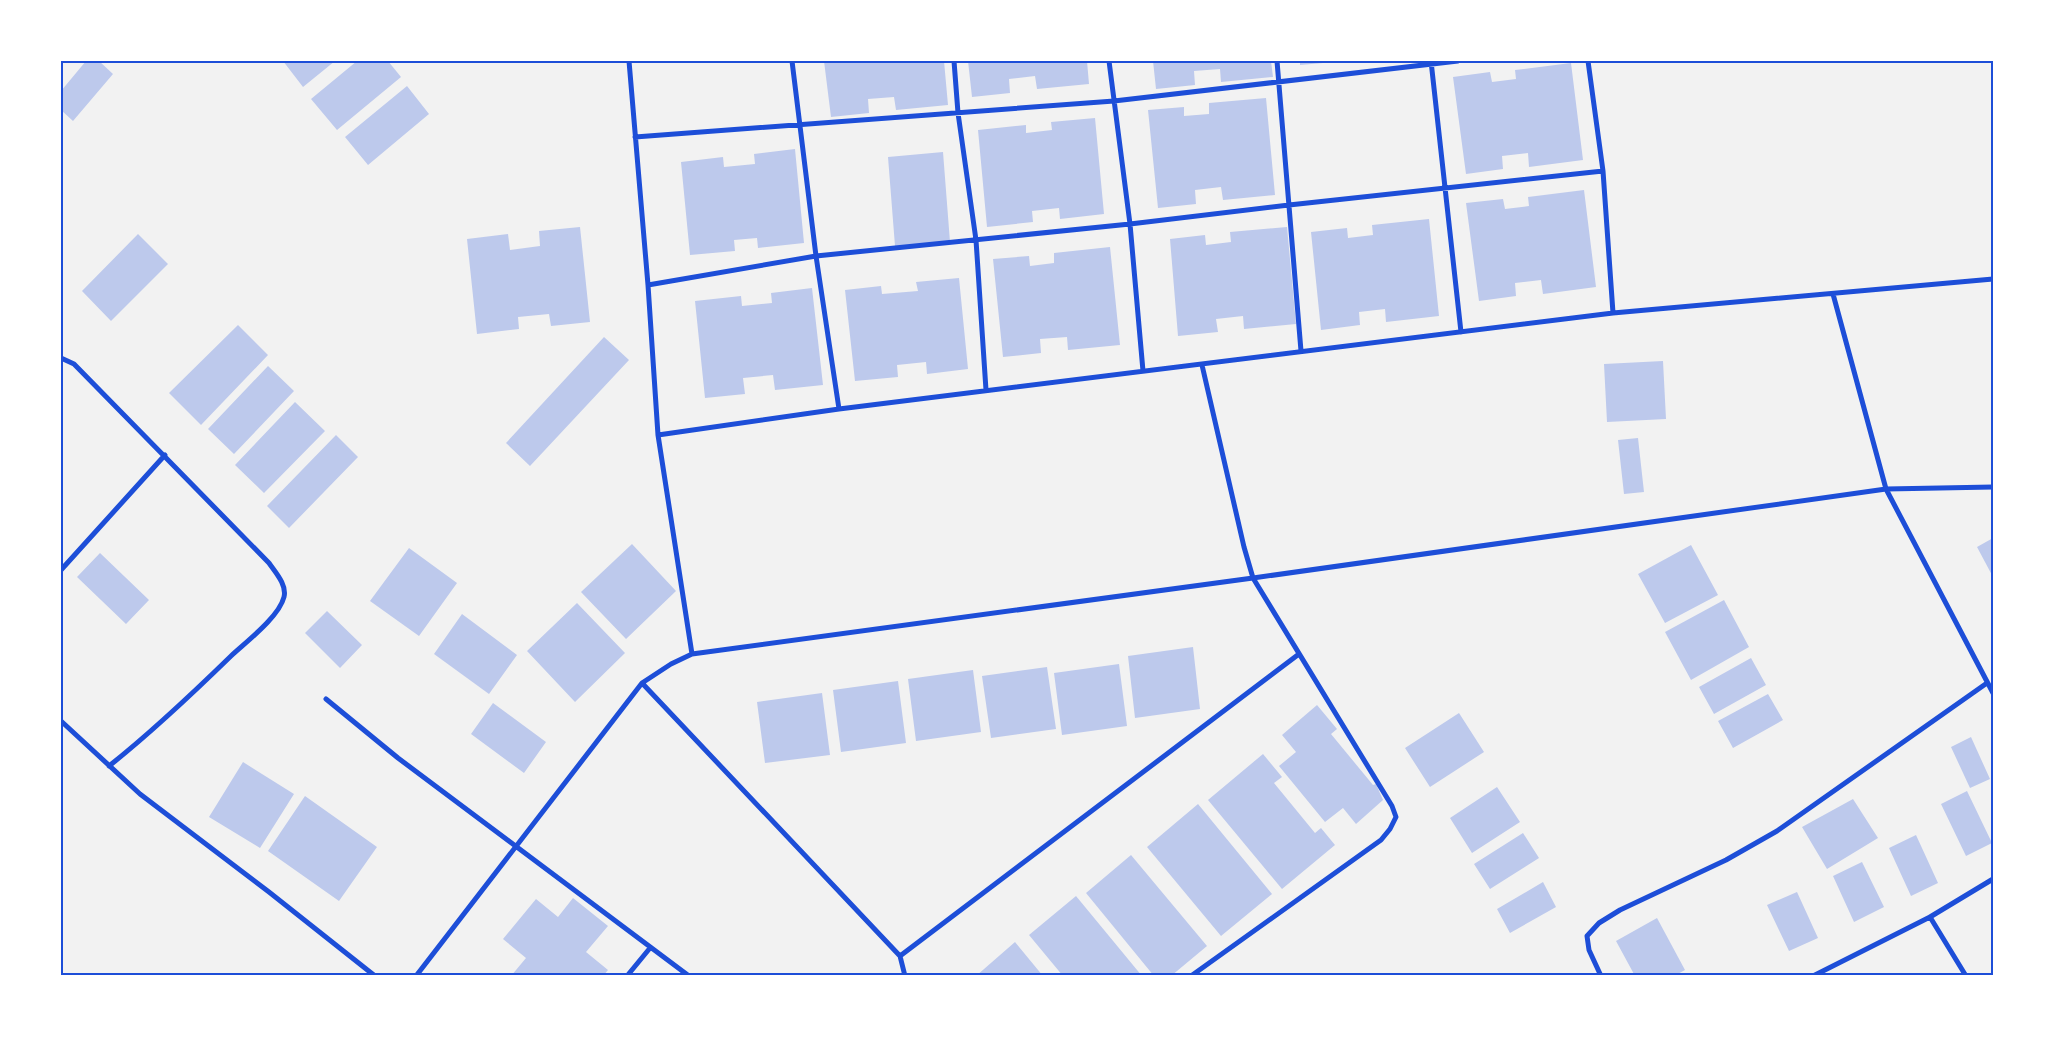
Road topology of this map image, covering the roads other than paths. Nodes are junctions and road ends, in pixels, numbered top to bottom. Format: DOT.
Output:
graph roads {
  1 [pos="629,61"];
  2 [pos="792,61"];
  3 [pos="954,61"];
  4 [pos="1109,61"];
  5 [pos="1277,61"];
  6 [pos="1458,61"];
  7 [pos="1588,61"];
  8 [pos="1431,63"];
  9 [pos="1278,81"];
  10 [pos="1114,101"];
  11 [pos="958,113"];
  12 [pos="800,125"];
  13 [pos="634,137"];
  14 [pos="1603,171"];
  15 [pos="1445,189"];
  16 [pos="1289,205"];
  17 [pos="1130,224"];
  18 [pos="976,240"];
  19 [pos="816,256"];
  20 [pos="1993,279"];
  21 [pos="648,285"];
  22 [pos="1833,294"];
  23 [pos="1613,313"];
  24 [pos="1461,332"];
  25 [pos="1301,352"];
  26 [pos="61,358"];
  27 [pos="1202,365"];
  28 [pos="1143,371"];
  29 [pos="986,390"];
  30 [pos="839,409"];
  31 [pos="658,435"];
  32 [pos="165,455"];
  33 [pos="1993,487"];
  34 [pos="1886,490"];
  35 [pos="61,570"];
  36 [pos="1254,578"];
  37 [pos="692,654"];
  38 [pos="1299,654"];
  39 [pos="642,683"];
  40 [pos="1987,683"];
  41 [pos="1993,693"];
  42 [pos="326,699"];
  43 [pos="61,721"];
  44 [pos="109,766"];
  45 [pos="517,845"];
  46 [pos="1993,879"];
  47 [pos="1930,918"];
  48 [pos="650,948"];
  49 [pos="900,956"];
  50 [pos="375,976"];
  51 [pos="416,976"];
  52 [pos="627,976"];
  53 [pos="689,976"];
  54 [pos="905,976"];
  55 [pos="1191,976"];
  56 [pos="1601,976"];
  57 [pos="1813,976"];
  58 [pos="1966,976"];
  1 -- 13 [label="street"];
  2 -- 12 [label="street"];
  3 -- 11 [label="street"];
  4 -- 10 [label="street"];
  5 -- 9 [label="street"];
  6 -- 8 [label="street"];
  7 -- 14 [label="street"];
  8 -- 9 [label="street"];
  8 -- 15 [label="street"];
  9 -- 10 [label="street"];
  9 -- 16 [label="street"];
  10 -- 11 [label="street"];
  10 -- 17 [label="street"];
  11 -- 12 [label="street"];
  11 -- 18 [label="street"];
  12 -- 13 [label="street"];
  12 -- 19 [label="street"];
  13 -- 21 [label="street"];
  14 -- 15 [label="street"];
  14 -- 23 [label="street"];
  15 -- 16 [label="street"];
  15 -- 24 [label="street"];
  16 -- 17 [label="street"];
  16 -- 25 [label="street"];
  17 -- 18 [label="street"];
  17 -- 28 [label="street"];
  18 -- 19 [label="street"];
  18 -- 29 [label="street"];
  19 -- 21 [label="street"];
  19 -- 30 [label="street"];
  20 -- 22 [label="street"];
  21 -- 31 [label="street"];
  22 -- 23 [label="street"];
  22 -- 34 [label="street"];
  23 -- 24 [label="street"];
  24 -- 25 [label="street"];
  25 -- 27 [label="street"];
  26 -- 32 [label="street"];
  27 -- 28 [label="street"];
  27 -- 36 [label="street"];
  28 -- 29 [label="street"];
  29 -- 30 [label="street"];
  30 -- 31 [label="street"];
  31 -- 37 [label="street"];
  32 -- 35 [label="street"];
  32 -- 44 [label="street"];
  33 -- 34 [label="street"];
  34 -- 36 [label="street"];
  34 -- 40 [label="street"];
  36 -- 37 [label="street"];
  36 -- 38 [label="street"];
  37 -- 39 [label="street"];
  38 -- 49 [label="street"];
  38 -- 55 [label="street"];
  39 -- 45 [label="street"];
  39 -- 49 [label="street"];
  40 -- 41 [label="street"];
  40 -- 56 [label="street"];
  42 -- 45 [label="street"];
  43 -- 44 [label="street"];
  44 -- 50 [label="street"];
  45 -- 48 [label="street"];
  45 -- 51 [label="street"];
  46 -- 47 [label="street"];
  47 -- 57 [label="street"];
  47 -- 58 [label="street"];
  48 -- 52 [label="street"];
  48 -- 53 [label="street"];
  49 -- 54 [label="street"];
}
